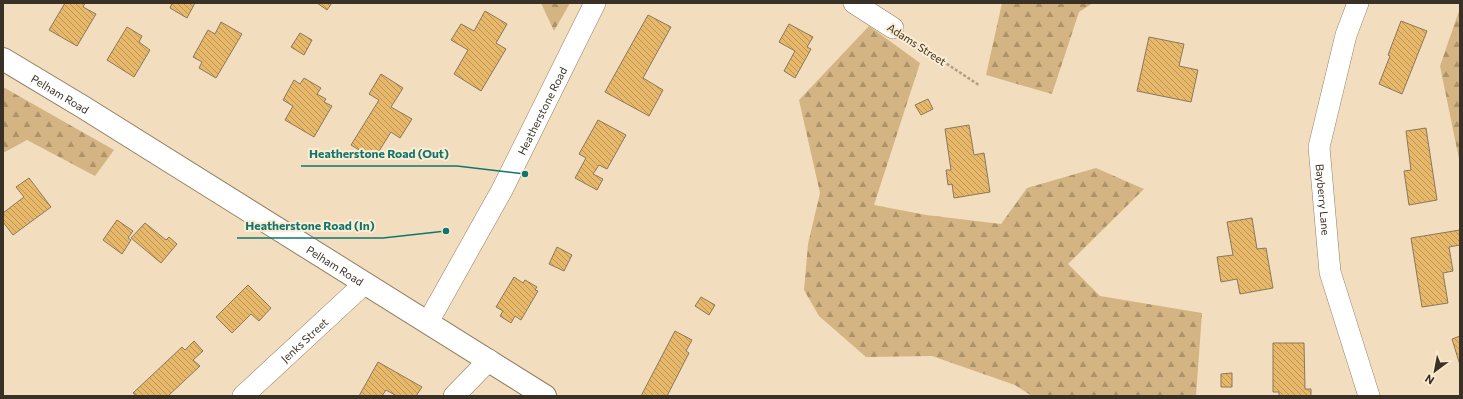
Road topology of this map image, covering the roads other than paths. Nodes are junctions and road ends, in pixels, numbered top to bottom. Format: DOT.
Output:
graph roads {
  1 [pos="595,3"];
  2 [pos="854,3"];
  3 [pos="1358,3"];
  4 [pos="893,28"];
  5 [pos="3,59"];
  6 [pos="364,284"];
  7 [pos="428,322"];
  8 [pos="489,360"];
  9 [pos="243,396"];
  10 [pos="454,396"];
  11 [pos="545,396"];
  12 [pos="1369,396"];
  1 -- 7 [label="street, Heatherstone Road"];
  2 -- 4 [label="street, Adams Street"];
  3 -- 12 [label="street, Bayberry Lane"];
  5 -- 6 [label="main road, Pelham Road"];
  6 -- 7 [label="main road, Pelham Road"];
  6 -- 9 [label="street, Jenks Street"];
  7 -- 8 [label="main road, Pelham Road"];
  8 -- 10 [label="street"];
  8 -- 11 [label="main road, Pelham Road"];
}
